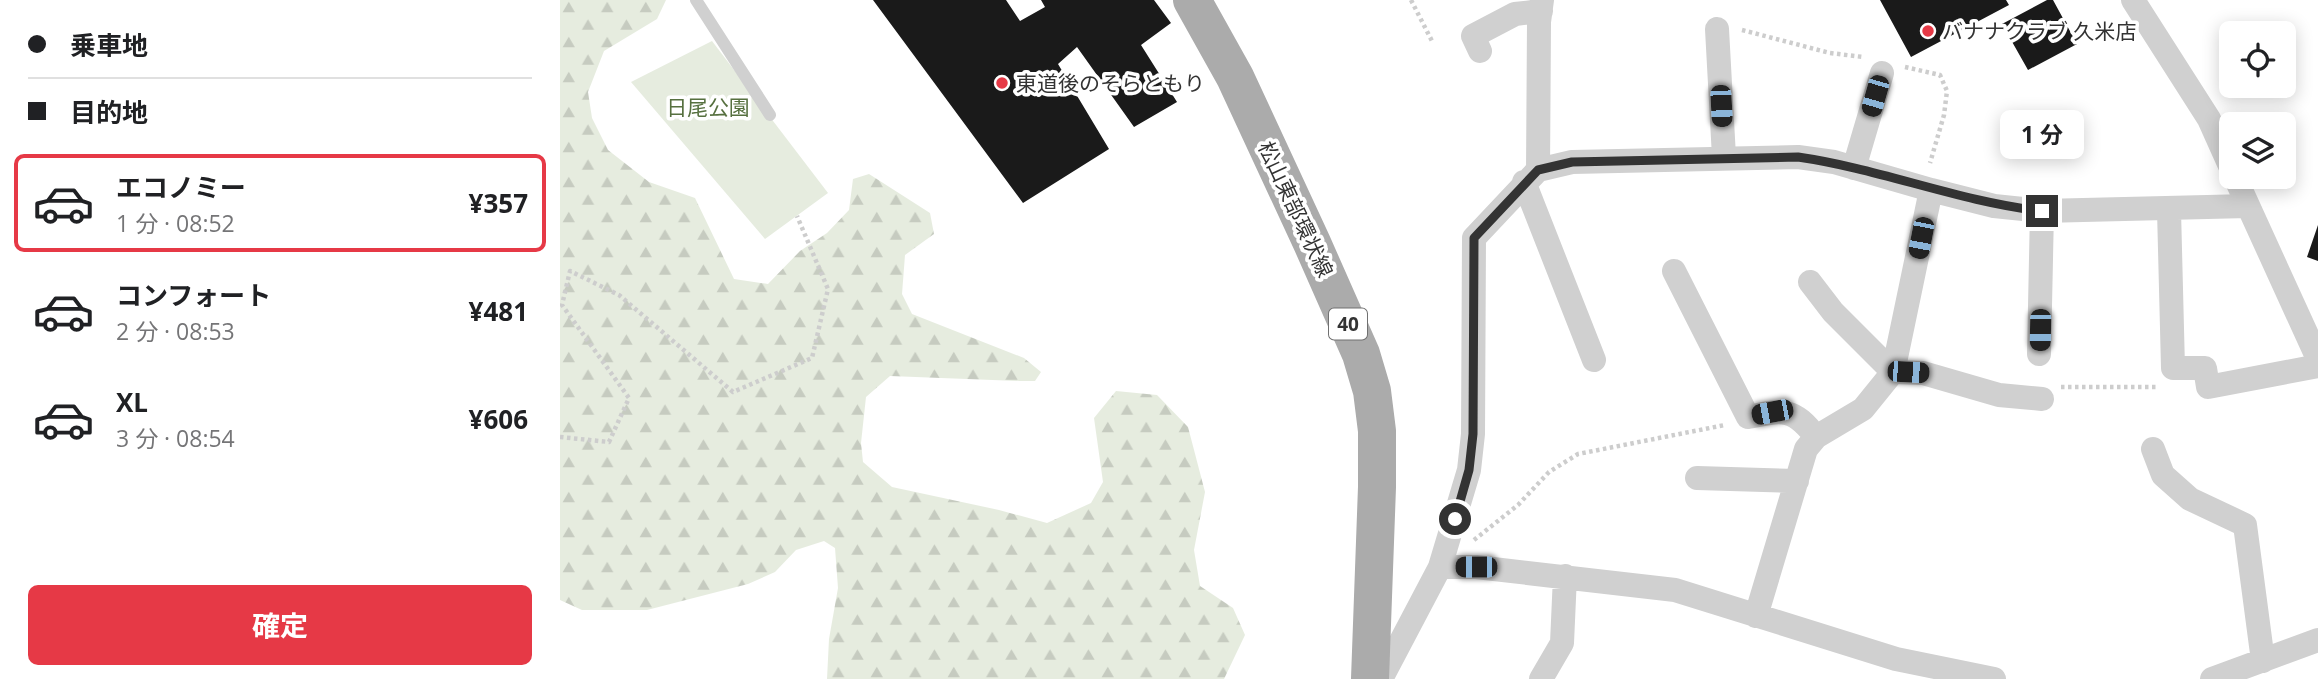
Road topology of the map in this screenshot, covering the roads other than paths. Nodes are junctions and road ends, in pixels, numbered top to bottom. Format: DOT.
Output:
graph roads {
  1 [pos="696,0"];
  2 [pos="1192,0"];
  3 [pos="2133,0"];
  4 [pos="1541,5"];
  5 [pos="1511,7"];
  6 [pos="1717,29"];
  7 [pos="1480,51"];
  8 [pos="1884,66"];
  9 [pos="770,115"];
  10 [pos="2219,142"];
  11 [pos="1724,157"];
  12 [pos="1854,168"];
  13 [pos="1531,176"];
  14 [pos="1927,189"];
  15 [pos="2240,189"];
  16 [pos="2248,206"];
  17 [pos="2169,210"];
  18 [pos="2042,211"];
  19 [pos="1674,271"];
  20 [pos="1810,282"];
  21 [pos="2039,354"];
  22 [pos="2318,359"];
  23 [pos="1594,360"];
  24 [pos="2318,366"];
  25 [pos="1893,372"];
  26 [pos="2042,399"];
  27 [pos="1816,437"];
  28 [pos="2153,449"];
  29 [pos="1697,478"];
  30 [pos="1797,481"];
  31 [pos="1440,567"];
  32 [pos="1565,576"];
  33 [pos="1755,616"];
  34 [pos="2318,640"];
  35 [pos="2251,670"];
  36 [pos="1370,679"];
  37 [pos="1381,679"];
  38 [pos="1541,679"];
  39 [pos="1993,679"];
  40 [pos="2212,679"];
  1 -- 9 [label="lane"];
  2 -- 36 [label="main road, 松山東部環状線 / 40"];
  3 -- 10 [label="street"];
  4 -- 5 [label="street"];
  4 -- 13 [label="street"];
  5 -- 7 [label="street"];
  6 -- 11 [label="street"];
  8 -- 12 [label="street"];
  11 -- 12 [label="street"];
  11 -- 13 [label="street"];
  12 -- 14 [label="street"];
  13 -- 23 [label="street"];
  13 -- 31 [label="street"];
  14 -- 18 [label="street"];
  14 -- 25 [label="street"];
  15 -- 16 [label="street"];
  16 -- 17 [label="street"];
  16 -- 22 [label="street"];
  17 -- 18 [label="street"];
  17 -- 24 [label="street"];
  18 -- 21 [label="street"];
  19 -- 27 [label="street"];
  20 -- 25 [label="street"];
  25 -- 26 [label="street"];
  25 -- 27 [label="street"];
  27 -- 30 [label="street"];
  28 -- 35 [label="street"];
  29 -- 30 [label="street"];
  30 -- 33 [label="street"];
  31 -- 32 [label="street"];
  31 -- 37 [label="street"];
  32 -- 33 [label="street"];
  32 -- 38 [label="street"];
  33 -- 39 [label="street"];
  34 -- 35 [label="street"];
  35 -- 40 [label="street"];
}
